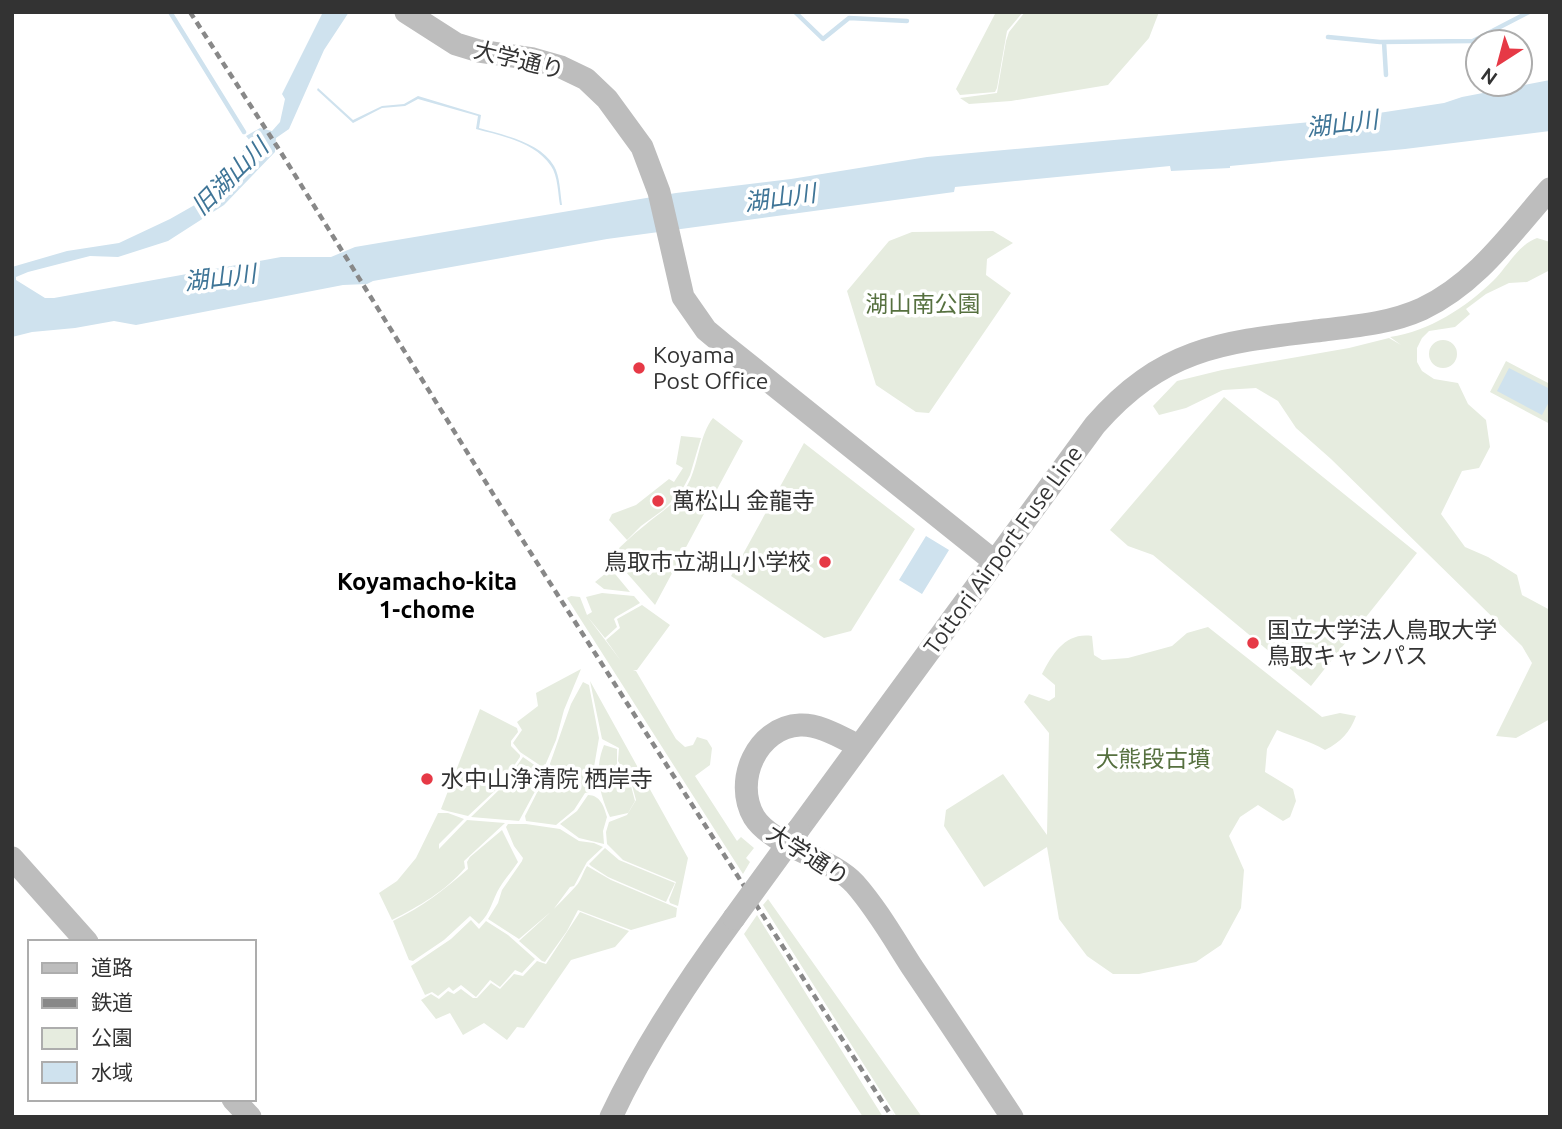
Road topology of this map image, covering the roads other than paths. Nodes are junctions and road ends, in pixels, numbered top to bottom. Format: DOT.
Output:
graph roads {
  1 [pos="406,12"];
  2 [pos="1550,189"];
  3 [pos="995,562"];
  4 [pos="859,746"];
  5 [pos="12,858"];
  6 [pos="85,940"];
  7 [pos="235,1101"];
  8 [pos="250,1117"];
  9 [pos="611,1117"];
  10 [pos="1012,1117"];
  1 -- 3 [label="main road, 大学通り"];
  2 -- 3 [label="main road, Tottori Airport Fuse Line"];
  3 -- 4 [label="main road, Tottori Airport Fuse Line"];
  4 -- 9 [label="main road, Tottori Airport Fuse Line, bridge"];
  4 -- 10 [label="main road, 大学通り"];
  5 -- 6 [label="main road"];
  7 -- 8 [label="main road"];
}
